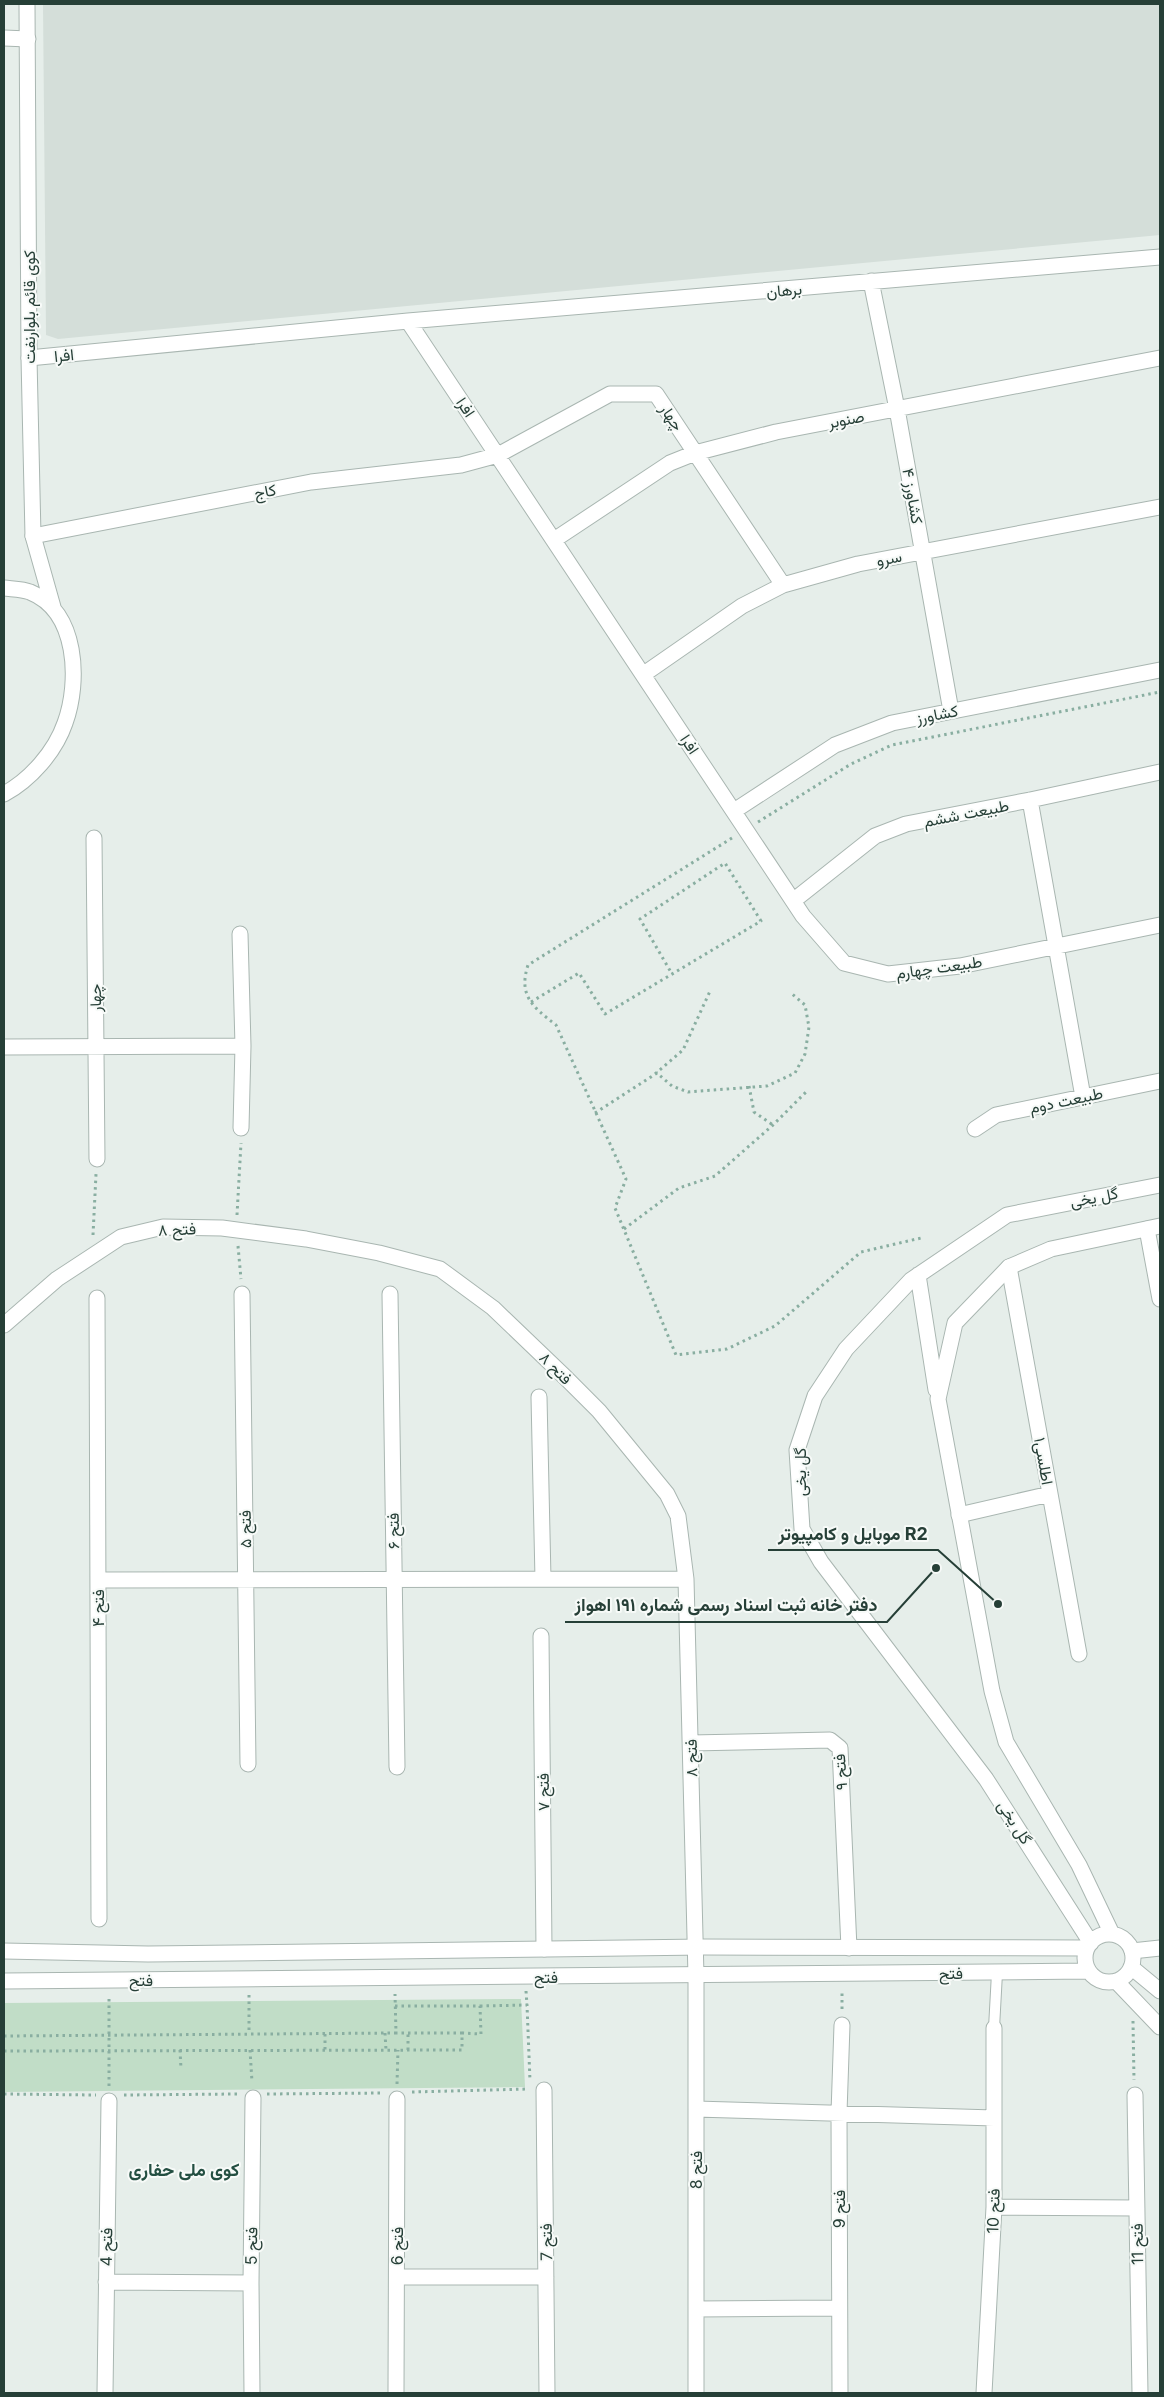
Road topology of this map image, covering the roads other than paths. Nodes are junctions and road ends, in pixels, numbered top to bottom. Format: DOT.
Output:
graph roads {
  1 [pos="27,4"];
  2 [pos="4,38"];
  3 [pos="28,39"];
  4 [pos="1160,257"];
  5 [pos="871,281"];
  6 [pos="408,321"];
  7 [pos="28,358"];
  8 [pos="1160,358"];
  9 [pos="897,409"];
  10 [pos="695,453"];
  11 [pos="498,456"];
  12 [pos="1160,507"];
  13 [pos="33,536"];
  14 [pos="554,540"];
  15 [pos="923,551"];
  16 [pos="783,585"];
  17 [pos="4,588"];
  18 [pos="53,607"];
  19 [pos="1160,670"];
  20 [pos="644,674"];
  21 [pos="951,712"];
  22 [pos="1160,772"];
  23 [pos="4,794"];
  24 [pos="1030,800"];
  25 [pos="734,811"];
  26 [pos="94,838"];
  27 [pos="793,901"];
  28 [pos="1160,926"];
  29 [pos="240,934"];
  30 [pos="1056,946"];
  31 [pos="96,1046"];
  32 [pos="243,1046"];
  33 [pos="4,1047"];
  34 [pos="1160,1081"];
  35 [pos="1083,1097"];
  36 [pos="241,1128"];
  37 [pos="975,1129"];
  38 [pos="97,1159"];
  39 [pos="1160,1184"];
  40 [pos="1154,1228"];
  41 [pos="1009,1267"];
  42 [pos="918,1275"];
  43 [pos="242,1294"];
  44 [pos="390,1294"];
  45 [pos="97,1298"];
  46 [pos="1160,1299"];
  47 [pos="4,1325"];
  48 [pos="539,1396"];
  49 [pos="938,1398"];
  50 [pos="1050,1494"];
  51 [pos="959,1515"];
  52 [pos="246,1579"];
  53 [pos="394,1579"];
  54 [pos="544,1579"];
  55 [pos="686,1579"];
  56 [pos="98,1580"];
  57 [pos="541,1636"];
  58 [pos="1079,1654"];
  59 [pos="690,1743"];
  60 [pos="248,1764"];
  61 [pos="397,1768"];
  62 [pos="99,1918"];
  63 [pos="1112,1934"];
  64 [pos="1089,1945"];
  65 [pos="696,1947"];
  66 [pos="848,1948"];
  67 [pos="1160,1948"];
  68 [pos="544,1949"];
  69 [pos="4,1951"];
  70 [pos="1132,1951"];
  71 [pos="1131,1967"];
  72 [pos="1088,1971"];
  73 [pos="998,1973"];
  74 [pos="696,1976"];
  75 [pos="4,1981"];
  76 [pos="1116,1981"];
  77 [pos="1160,1991"];
  78 [pos="842,2025"];
  79 [pos="1160,2027"];
  80 [pos="994,2028"];
  81 [pos="544,2090"];
  82 [pos="1134,2095"];
  83 [pos="253,2096"];
  84 [pos="397,2096"];
  85 [pos="109,2098"];
  86 [pos="696,2110"];
  87 [pos="839,2114"];
  88 [pos="994,2118"];
  89 [pos="994,2207"];
  90 [pos="1137,2208"];
  91 [pos="398,2277"];
  92 [pos="546,2277"];
  93 [pos="106,2282"];
  94 [pos="251,2284"];
  95 [pos="839,2308"];
  96 [pos="696,2309"];
  97 [pos="105,2393"];
  98 [pos="252,2393"];
  99 [pos="396,2393"];
  100 [pos="547,2393"];
  101 [pos="696,2393"];
  102 [pos="840,2393"];
  103 [pos="984,2393"];
  104 [pos="1140,2393"];
  1 -- 3 [label="street, کوی قائم بلوارنفت"];
  2 -- 3 [label="street"];
  3 -- 7 [label="street, کوی قائم بلوارنفت"];
  4 -- 5 [label="street, برهان"];
  5 -- 6 [label="street, برهان"];
  5 -- 9 [label="street, کشاورز ۴"];
  6 -- 7 [label="street, افرا"];
  6 -- 11 [label="street, افرا"];
  7 -- 13 [label="street, کوی قائم بلوارنفت"];
  8 -- 9 [label="street, صنوبر"];
  9 -- 10 [label="street, صنوبر"];
  9 -- 15 [label="street, کشاورز ۴"];
  10 -- 11 [label="street, چهار"];
  10 -- 14 [label="street, صنوبر"];
  10 -- 16 [label="street, چهار"];
  11 -- 13 [label="street, کاج"];
  11 -- 14 [label="street, افرا"];
  12 -- 15 [label="street, سرو"];
  13 -- 18 [label="street, کوی قائم بلوارنفت"];
  14 -- 20 [label="street, افرا"];
  15 -- 16 [label="street, سرو"];
  15 -- 21 [label="street, کشاورز ۴"];
  16 -- 20 [label="street, سرو"];
  17 -- 18 [label="street"];
  18 -- 23 [label="street, کوی قائم بلوارنفت"];
  19 -- 21 [label="street, کشاورز"];
  20 -- 25 [label="street, افرا"];
  21 -- 25 [label="street, کشاورز"];
  22 -- 24 [label="street, طبیعت ششم"];
  24 -- 27 [label="street, طبیعت ششم"];
  24 -- 30 [label="street"];
  25 -- 27 [label="street, طبیعت چهارم"];
  26 -- 31 [label="street, چهار"];
  27 -- 30 [label="street, طبیعت چهارم"];
  28 -- 30 [label="street, طبیعت چهارم"];
  29 -- 32 [label="street"];
  30 -- 35 [label="street"];
  31 -- 32 [label="street"];
  31 -- 33 [label="street"];
  31 -- 38 [label="street, چهار"];
  32 -- 36 [label="street"];
  34 -- 35 [label="street, طبیعت دوم"];
  35 -- 37 [label="street, طبیعت دوم"];
  39 -- 42 [label="street, گل یخی"];
  40 -- 41 [label="street, گل یخی"];
  40 -- 46 [label="street"];
  41 -- 49 [label="street, گل یخی"];
  41 -- 50 [label="street, اطلسی۱"];
  42 -- 49 [label="street"];
  42 -- 64 [label="street, گل یخی"];
  43 -- 52 [label="street, فتح ۵"];
  44 -- 53 [label="street, فتح ۶"];
  45 -- 56 [label="street, فتح ۴"];
  47 -- 55 [label="street, فتح ۸"];
  48 -- 54 [label="street"];
  49 -- 51 [label="street, گل یخی"];
  50 -- 51 [label="street"];
  50 -- 58 [label="street, اطلسی۱"];
  51 -- 63 [label="street, گل یخی"];
  52 -- 53 [label="street"];
  52 -- 56 [label="street"];
  52 -- 60 [label="street, فتح ۵"];
  53 -- 54 [label="street"];
  53 -- 61 [label="street, فتح ۶"];
  54 -- 55 [label="street"];
  55 -- 59 [label="street, فتح ۸"];
  56 -- 62 [label="street, فتح ۴"];
  57 -- 68 [label="street, فتح ۷"];
  59 -- 65 [label="street, فتح ۸"];
  59 -- 66 [label="street, فتح ۹"];
  63 -- 64 [label="street"];
  63 -- 70 [label="street"];
  64 -- 66 [label="street, فتح"];
  64 -- 72 [label="street"];
  65 -- 66 [label="street, فتح"];
  65 -- 68 [label="street, فتح"];
  65 -- 74 [label="street, فتح 8"];
  67 -- 70 [label="street"];
  68 -- 69 [label="street, فتح"];
  70 -- 71 [label="street"];
  71 -- 76 [label="street"];
  71 -- 77 [label="street"];
  72 -- 73 [label="street, فتح"];
  72 -- 76 [label="street"];
  73 -- 74 [label="street, فتح"];
  73 -- 80 [label="lane"];
  74 -- 75 [label="street, فتح"];
  74 -- 86 [label="street, فتح 8"];
  76 -- 79 [label="street"];
  78 -- 87 [label="street, فتح 9"];
  80 -- 88 [label="street, فتح 10"];
  81 -- 92 [label="street, فتح 7"];
  82 -- 90 [label="street, فتح 11"];
  83 -- 94 [label="street, فتح 5"];
  84 -- 91 [label="street, فتح 6"];
  85 -- 93 [label="street, فتح 4"];
  86 -- 87 [label="street"];
  86 -- 96 [label="street, فتح 8"];
  87 -- 88 [label="street"];
  87 -- 95 [label="street, فتح 9"];
  88 -- 89 [label="street, فتح 10"];
  89 -- 90 [label="street"];
  89 -- 103 [label="street, فتح 10"];
  90 -- 104 [label="street, فتح 11"];
  91 -- 92 [label="street"];
  91 -- 99 [label="street, فتح 6"];
  92 -- 100 [label="street, فتح 7"];
  93 -- 94 [label="street"];
  93 -- 97 [label="street, فتح 4"];
  94 -- 98 [label="street, فتح 5"];
  95 -- 96 [label="street"];
  95 -- 102 [label="street, فتح 9"];
  96 -- 101 [label="street, فتح 8"];
}
